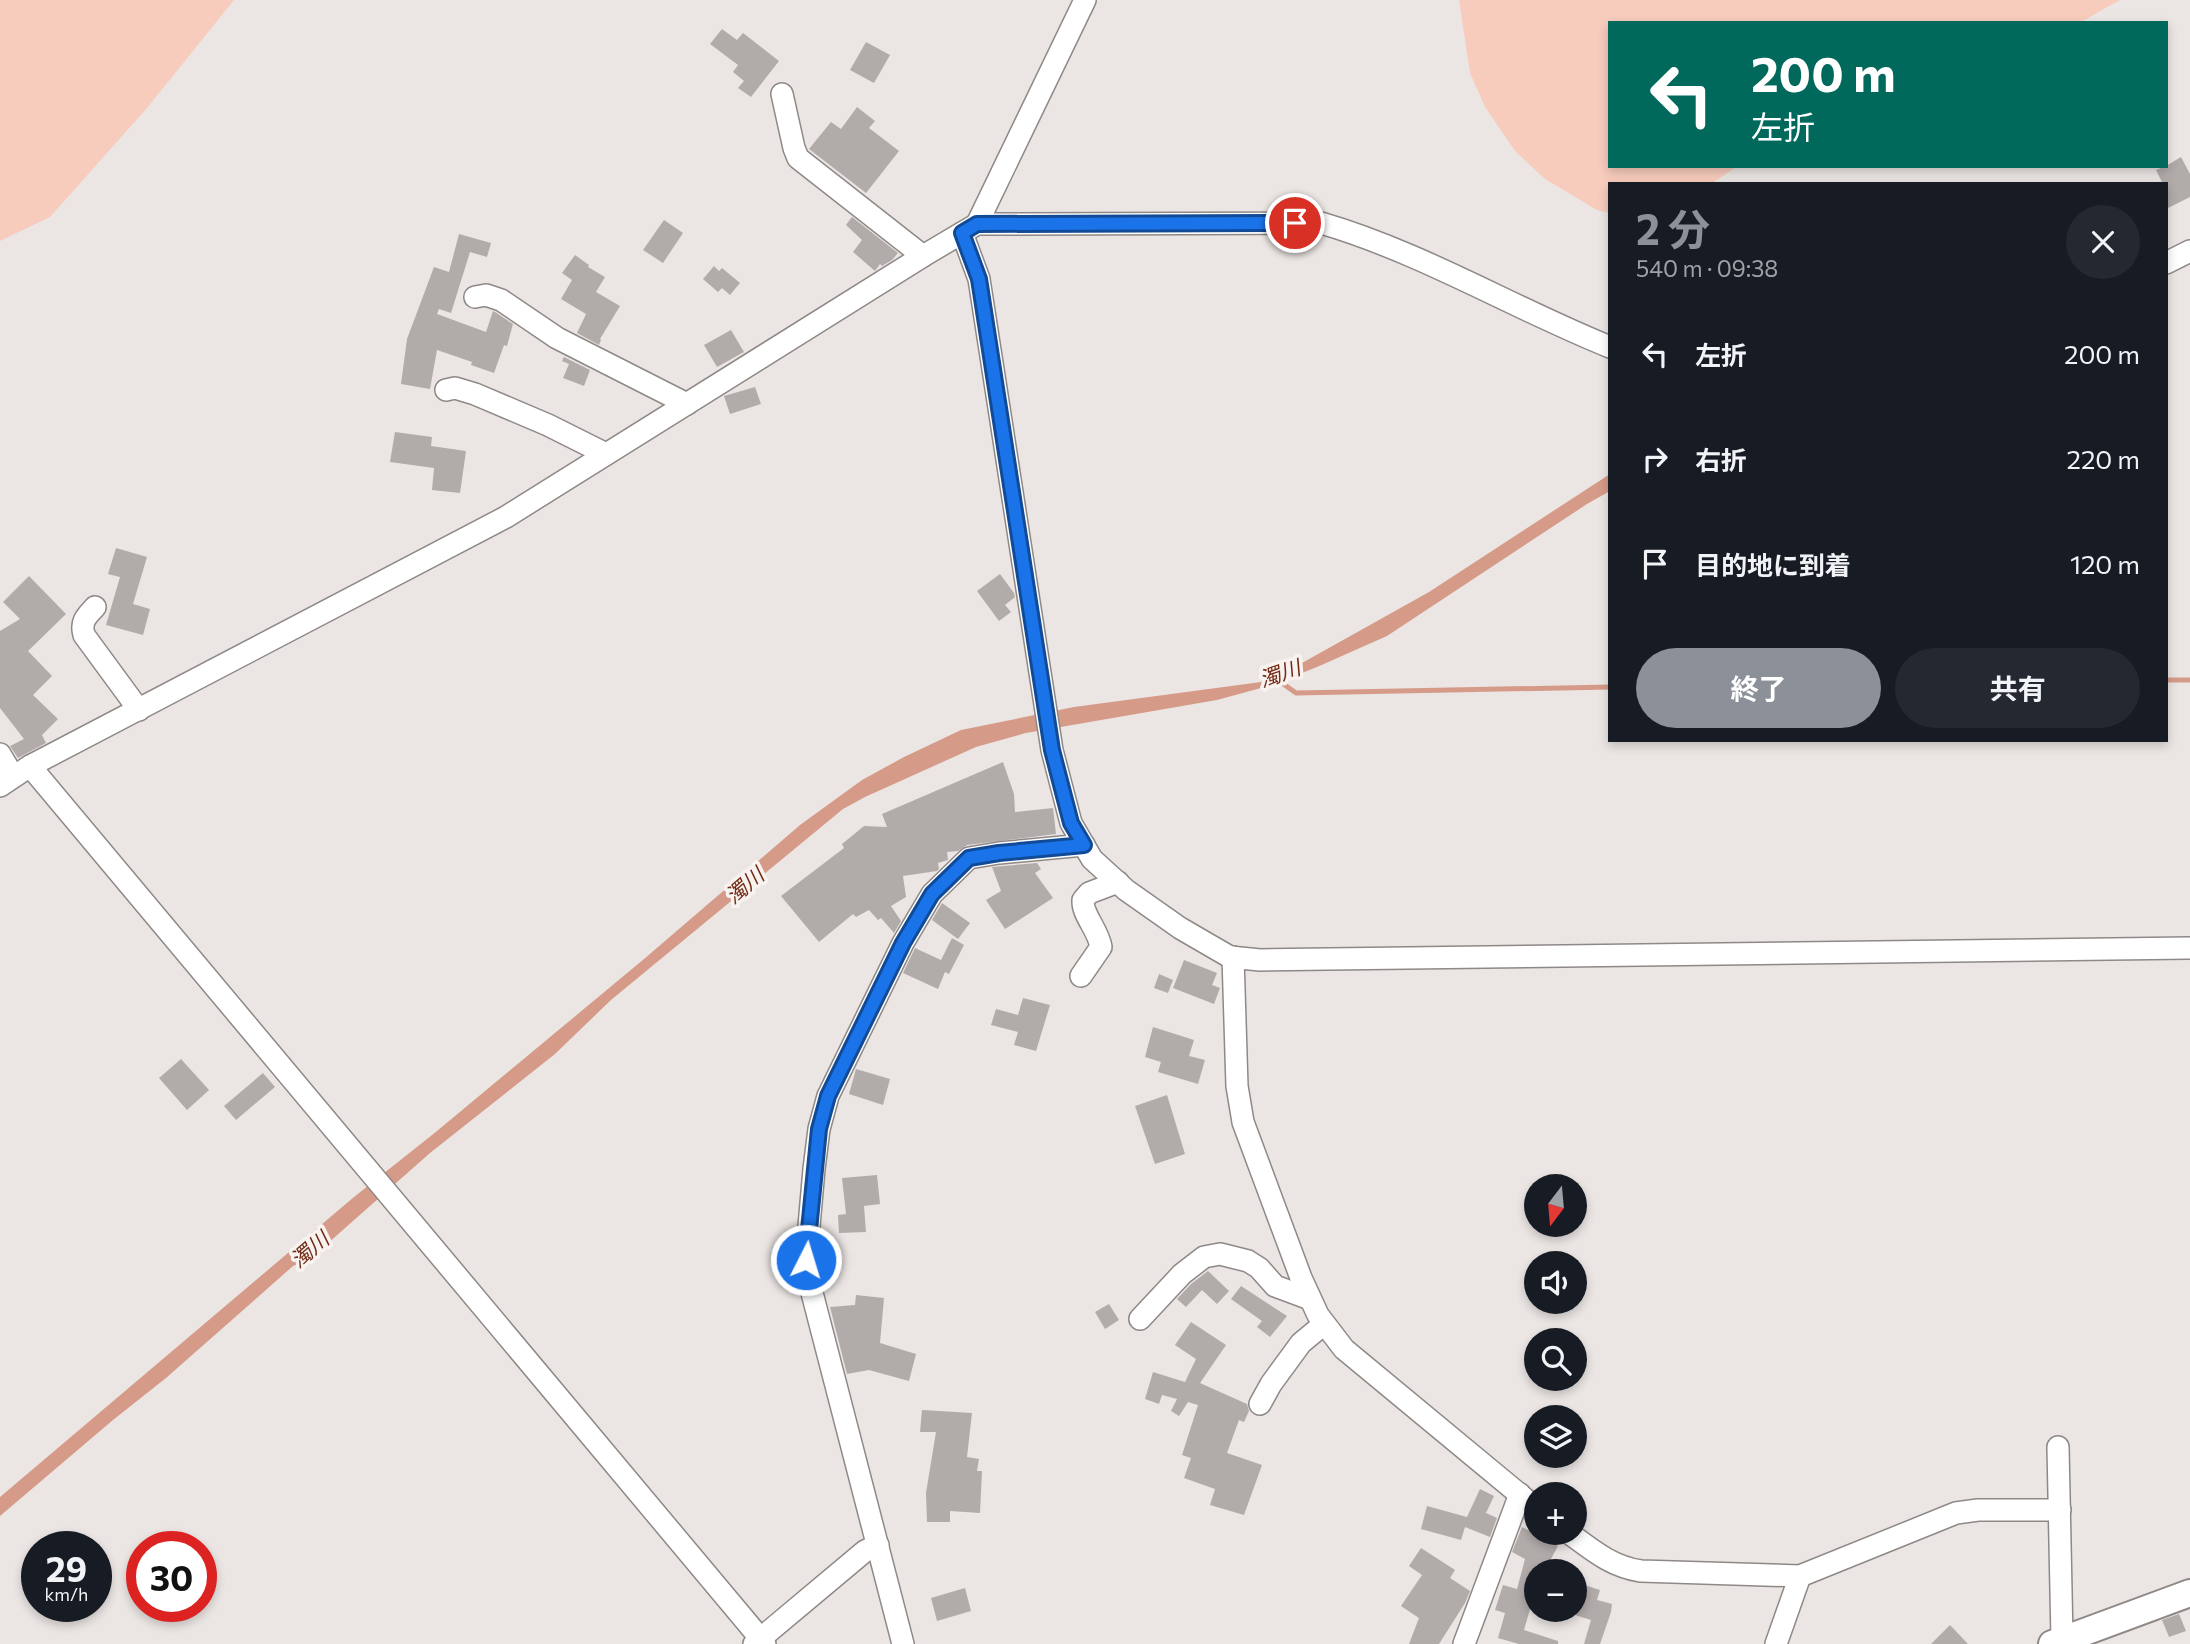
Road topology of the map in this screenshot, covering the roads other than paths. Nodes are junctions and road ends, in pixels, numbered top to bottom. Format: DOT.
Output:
graph roads {
  1 [pos="1085,0"];
  2 [pos="782,94"];
  3 [pos="970,229"];
  4 [pos="2190,251"];
  5 [pos="923,256"];
  6 [pos="2168,262"];
  7 [pos="475,297"];
  8 [pos="1608,346"];
  9 [pos="446,390"];
  10 [pos="687,404"];
  11 [pos="606,454"];
  12 [pos="95,607"];
  13 [pos="139,710"];
  14 [pos="0,754"];
  15 [pos="14,776"];
  16 [pos="1084,845"];
  17 [pos="1118,883"];
  18 [pos="2190,948"];
  19 [pos="1233,957"];
  20 [pos="1081,976"];
  21 [pos="1310,1299"];
  22 [pos="1140,1319"];
  23 [pos="1324,1324"];
  24 [pos="1260,1404"];
  25 [pos="2058,1447"];
  26 [pos="1520,1494"];
  27 [pos="1524,1498"];
  28 [pos="2060,1510"];
  29 [pos="878,1545"];
  30 [pos="1585,1545"];
  31 [pos="1800,1576"];
  32 [pos="2190,1593"];
  33 [pos="760,1642"];
  34 [pos="2057,1642"];
  35 [pos="903,1644"];
  36 [pos="1464,1644"];
  37 [pos="1776,1644"];
  1 -- 3 [label="street"];
  2 -- 5 [label="street"];
  3 -- 5 [label="street"];
  3 -- 8 [label="street"];
  3 -- 16 [label="street"];
  4 -- 6 [label="street"];
  5 -- 10 [label="street"];
  7 -- 10 [label="street"];
  9 -- 11 [label="street"];
  10 -- 11 [label="street"];
  11 -- 13 [label="street"];
  12 -- 13 [label="street"];
  13 -- 15 [label="street"];
  14 -- 15 [label="street"];
  15 -- 33 [label="street"];
  16 -- 17 [label="street"];
  16 -- 29 [label="street"];
  17 -- 19 [label="street"];
  17 -- 20 [label="street"];
  18 -- 19 [label="street"];
  19 -- 21 [label="street"];
  21 -- 22 [label="street"];
  21 -- 23 [label="street"];
  23 -- 24 [label="street"];
  23 -- 26 [label="street"];
  25 -- 28 [label="street"];
  26 -- 27 [label="street"];
  26 -- 36 [label="street"];
  28 -- 31 [label="street"];
  28 -- 34 [label="street"];
  29 -- 33 [label="street"];
  29 -- 35 [label="street"];
  30 -- 31 [label="street"];
  31 -- 37 [label="street"];
  32 -- 34 [label="main road"];
}
